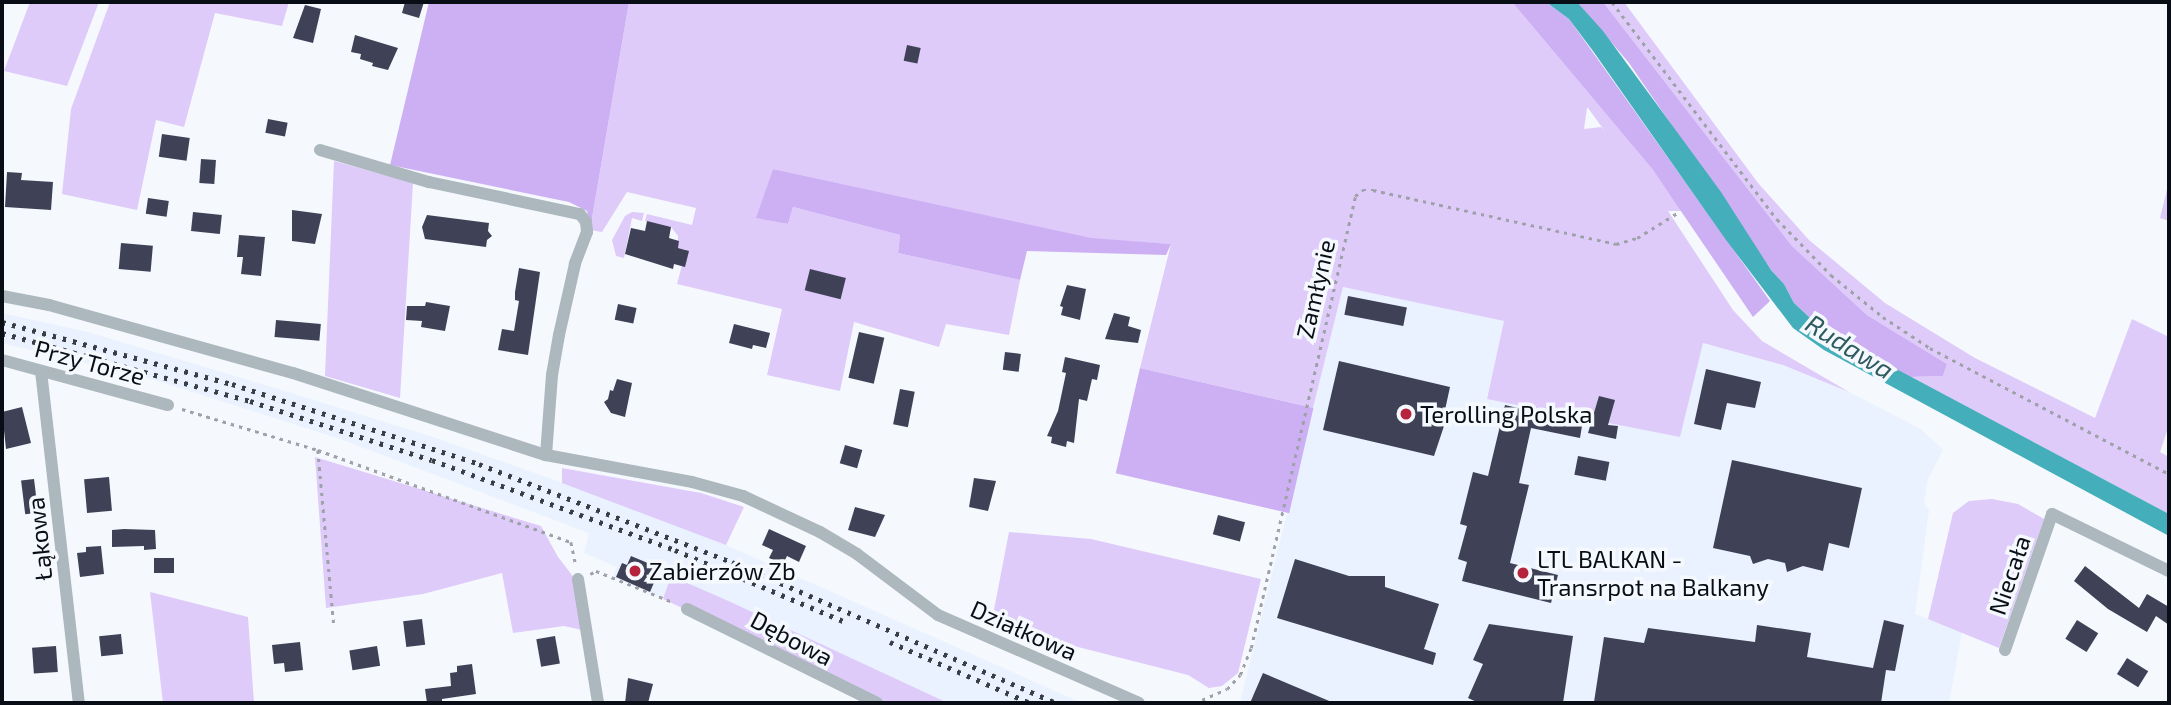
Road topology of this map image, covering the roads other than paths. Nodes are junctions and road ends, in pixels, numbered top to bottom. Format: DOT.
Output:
graph roads {
  1 [pos="320,150"];
  2 [pos="2,296"];
  3 [pos="2,360"];
  4 [pos="41,371"];
  5 [pos="168,405"];
  6 [pos="546,455"];
  7 [pos="2169,571"];
  8 [pos="579,579"];
  9 [pos="687,609"];
  10 [pos="2005,650"];
  11 [pos="79,703"];
  12 [pos="598,703"];
  13 [pos="877,703"];
  14 [pos="1139,703"];
  1 -- 6 [label="street"];
  2 -- 6 [label="street, Działkowa"];
  3 -- 4 [label="street, Przy Torze"];
  4 -- 5 [label="street, Przy Torze"];
  4 -- 11 [label="street, Łąkowa"];
  6 -- 14 [label="street, Działkowa"];
  7 -- 10 [label="street, Niecała"];
  8 -- 12 [label="street"];
  9 -- 13 [label="street, Dębowa"];
}
